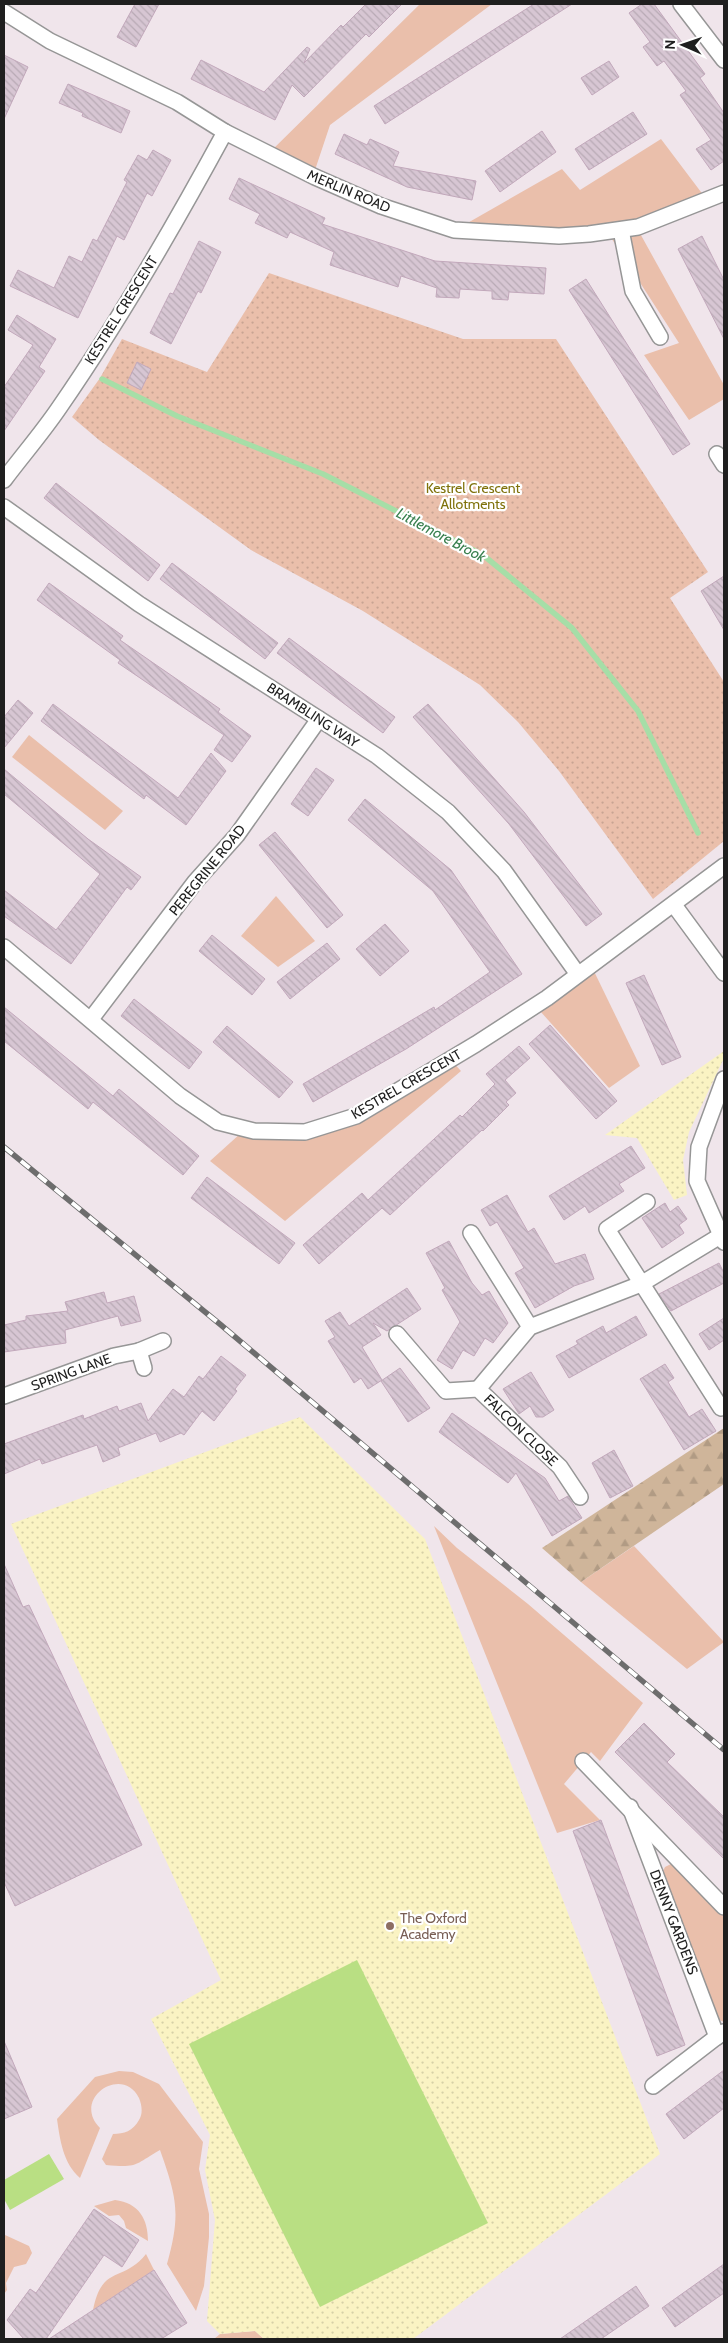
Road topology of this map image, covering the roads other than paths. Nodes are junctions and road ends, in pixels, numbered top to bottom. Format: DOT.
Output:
graph roads {
  1 [pos="681,4"];
  2 [pos="4,12"];
  3 [pos="724,60"];
  4 [pos="225,132"];
  5 [pos="724,193"];
  6 [pos="620,230"];
  7 [pos="660,337"];
  8 [pos="4,480"];
  9 [pos="4,507"];
  10 [pos="319,719"];
  11 [pos="724,866"];
  12 [pos="674,905"];
  13 [pos="4,947"];
  14 [pos="577,973"];
  15 [pos="724,973"];
  16 [pos="91,1019"];
  17 [pos="724,1079"];
  18 [pos="647,1202"];
  19 [pos="471,1233"];
  20 [pos="722,1239"];
  21 [pos="641,1284"];
  22 [pos="530,1327"];
  23 [pos="396,1334"];
  24 [pos="163,1341"];
  25 [pos="139,1351"];
  26 [pos="144,1368"];
  27 [pos="478,1389"];
  28 [pos="4,1396"];
  29 [pos="721,1408"];
  30 [pos="580,1498"];
  31 [pos="584,1761"];
  32 [pos="630,1807"];
  33 [pos="724,1907"];
  34 [pos="720,2034"];
  35 [pos="653,2086"];
  1 -- 3 [label="street"];
  2 -- 4 [label="street, MERLIN ROAD"];
  4 -- 6 [label="street, MERLIN ROAD"];
  4 -- 8 [label="street, KESTREL CRESCENT"];
  5 -- 6 [label="street, MERLIN ROAD"];
  6 -- 7 [label="street"];
  9 -- 10 [label="street, BRAMBLING WAY"];
  10 -- 14 [label="street, BRAMBLING WAY"];
  10 -- 16 [label="street, PEREGRINE ROAD"];
  11 -- 12 [label="street, KESTREL CRESCENT"];
  12 -- 14 [label="street, KESTREL CRESCENT"];
  12 -- 15 [label="street"];
  13 -- 16 [label="street, KESTREL CRESCENT"];
  14 -- 16 [label="street, KESTREL CRESCENT"];
  17 -- 20 [label="street, FALCON CLOSE"];
  18 -- 21 [label="street"];
  19 -- 22 [label="street"];
  20 -- 21 [label="street, FALCON CLOSE"];
  21 -- 22 [label="street, FALCON CLOSE"];
  21 -- 29 [label="street"];
  22 -- 27 [label="street, FALCON CLOSE"];
  23 -- 27 [label="street, FALCON CLOSE"];
  24 -- 25 [label="street, SPRING LANE"];
  25 -- 26 [label="street"];
  25 -- 28 [label="street, SPRING LANE"];
  27 -- 30 [label="street, FALCON CLOSE"];
  31 -- 32 [label="street, DENNY GARDENS"];
  32 -- 33 [label="street, DENNY GARDENS"];
  32 -- 34 [label="street, DENNY GARDENS"];
  34 -- 35 [label="street, DENNY GARDENS"];
}
